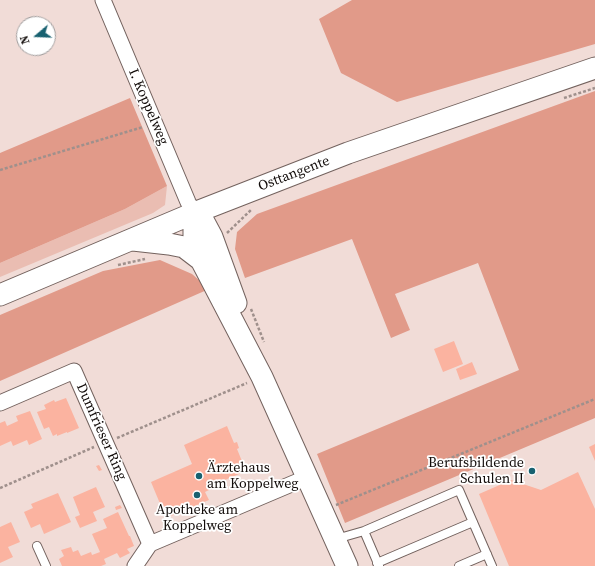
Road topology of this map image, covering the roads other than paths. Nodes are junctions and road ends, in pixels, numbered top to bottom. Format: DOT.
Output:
graph roads {
  1 [pos="103,0"];
  2 [pos="595,68"];
  3 [pos="194,213"];
  4 [pos="129,240"];
  5 [pos="201,260"];
  6 [pos="0,295"];
  7 [pos="262,377"];
  8 [pos="0,403"];
  9 [pos="308,477"];
  10 [pos="473,522"];
  11 [pos="364,531"];
  12 [pos="336,539"];
  13 [pos="150,544"];
  14 [pos="37,546"];
  15 [pos="487,554"];
  16 [pos="378,564"];
  17 [pos="46,566"];
  18 [pos="135,566"];
  19 [pos="347,566"];
  20 [pos="459,566"];
  21 [pos="492,566"];
  1 -- 3 [label="street, I. Koppelweg"];
  2 -- 3 [label="street, Osttangente"];
  3 -- 4 [label="street, Osttangente"];
  3 -- 5 [label="street, I. Koppelweg"];
  3 -- 7 [label="street, I. Koppelweg"];
  4 -- 5 [label="street, I. Koppelweg"];
  4 -- 6 [label="street, Osttangente"];
  5 -- 7 [label="street, I. Koppelweg"];
  7 -- 9 [label="street, I. Koppelweg"];
  8 -- 13 [label="street, Dumfrieser Ring"];
  9 -- 12 [label="street, I. Koppelweg"];
  9 -- 13 [label="street"];
  10 -- 11 [label="lane"];
  10 -- 15 [label="lane"];
  10 -- 16 [label="lane"];
  11 -- 12 [label="lane"];
  11 -- 16 [label="lane"];
  12 -- 19 [label="street, I. Koppelweg"];
  13 -- 18 [label="street"];
  14 -- 17 [label="lane"];
  15 -- 20 [label="lane"];
  15 -- 21 [label="lane"];
}
